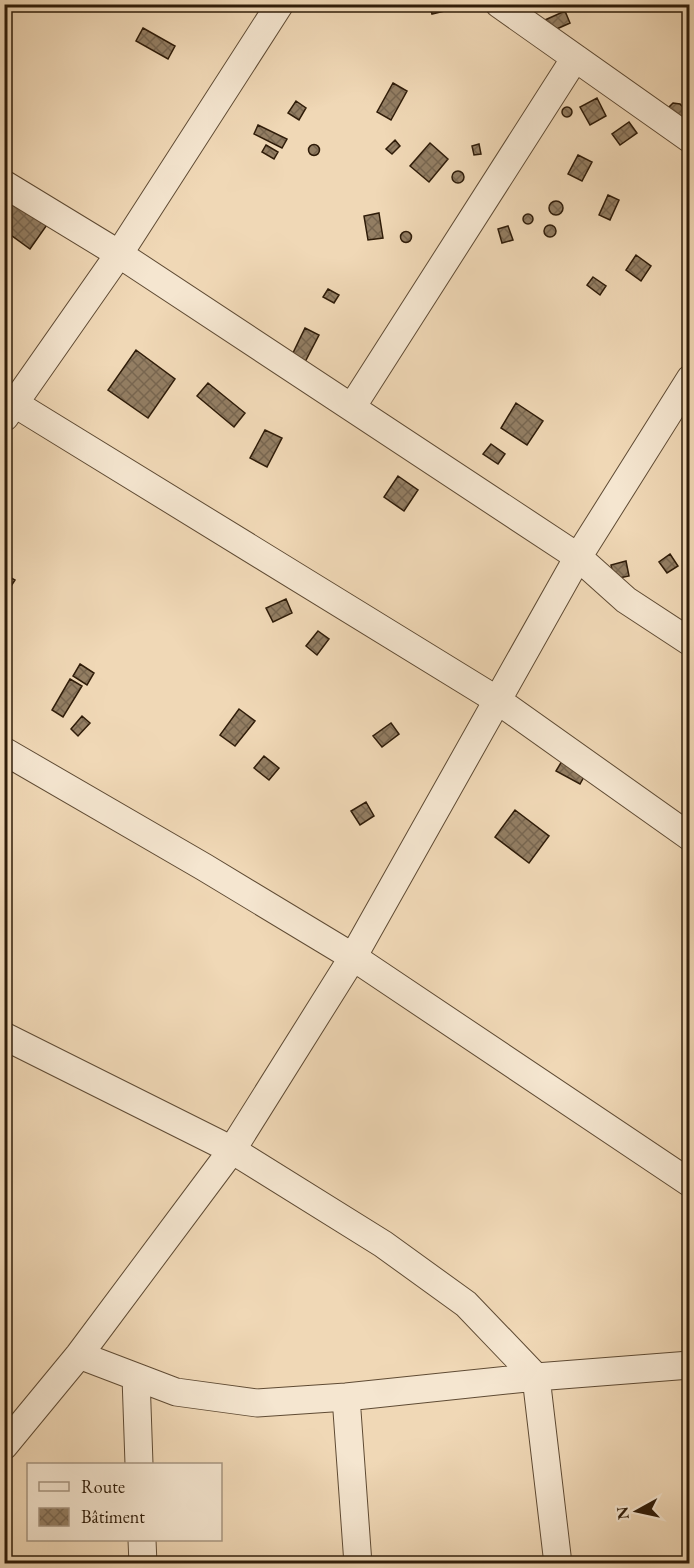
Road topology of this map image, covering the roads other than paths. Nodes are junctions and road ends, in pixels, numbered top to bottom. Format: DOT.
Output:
graph roads {
  1 [pos="280,4"];
  2 [pos="499,4"];
  3 [pos="575,58"];
  4 [pos="690,140"];
  5 [pos="4,184"];
  6 [pos="119,254"];
  7 [pos="690,379"];
  8 [pos="8,406"];
  9 [pos="352,407"];
  10 [pos="578,557"];
  11 [pos="690,642"];
  12 [pos="497,700"];
  13 [pos="4,751"];
  14 [pos="690,837"];
  15 [pos="353,957"];
  16 [pos="4,1036"];
  17 [pos="232,1150"];
  18 [pos="690,1184"];
  19 [pos="79,1355"];
  20 [pos="690,1365"];
  21 [pos="136,1377"];
  22 [pos="536,1377"];
  23 [pos="346,1396"];
  24 [pos="4,1446"];
  25 [pos="139,1463"];
  26 [pos="142,1541"];
  27 [pos="143,1563"];
  28 [pos="358,1563"];
  29 [pos="558,1563"];
  1 -- 6 [label="street"];
  2 -- 3 [label="street"];
  3 -- 4 [label="street"];
  3 -- 9 [label="street"];
  5 -- 6 [label="street"];
  6 -- 8 [label="street"];
  6 -- 9 [label="street"];
  7 -- 10 [label="street"];
  8 -- 12 [label="street"];
  9 -- 10 [label="street"];
  10 -- 11 [label="street"];
  10 -- 12 [label="street"];
  12 -- 14 [label="street"];
  12 -- 15 [label="street"];
  13 -- 15 [label="street"];
  15 -- 17 [label="street"];
  15 -- 18 [label="street"];
  16 -- 17 [label="street"];
  17 -- 19 [label="street"];
  17 -- 22 [label="street"];
  19 -- 21 [label="street"];
  19 -- 24 [label="street"];
  20 -- 22 [label="street"];
  21 -- 23 [label="street"];
  21 -- 25 [label="street"];
  22 -- 23 [label="street"];
  22 -- 29 [label="street"];
  23 -- 28 [label="street"];
  26 -- 27 [label="street"];
}
